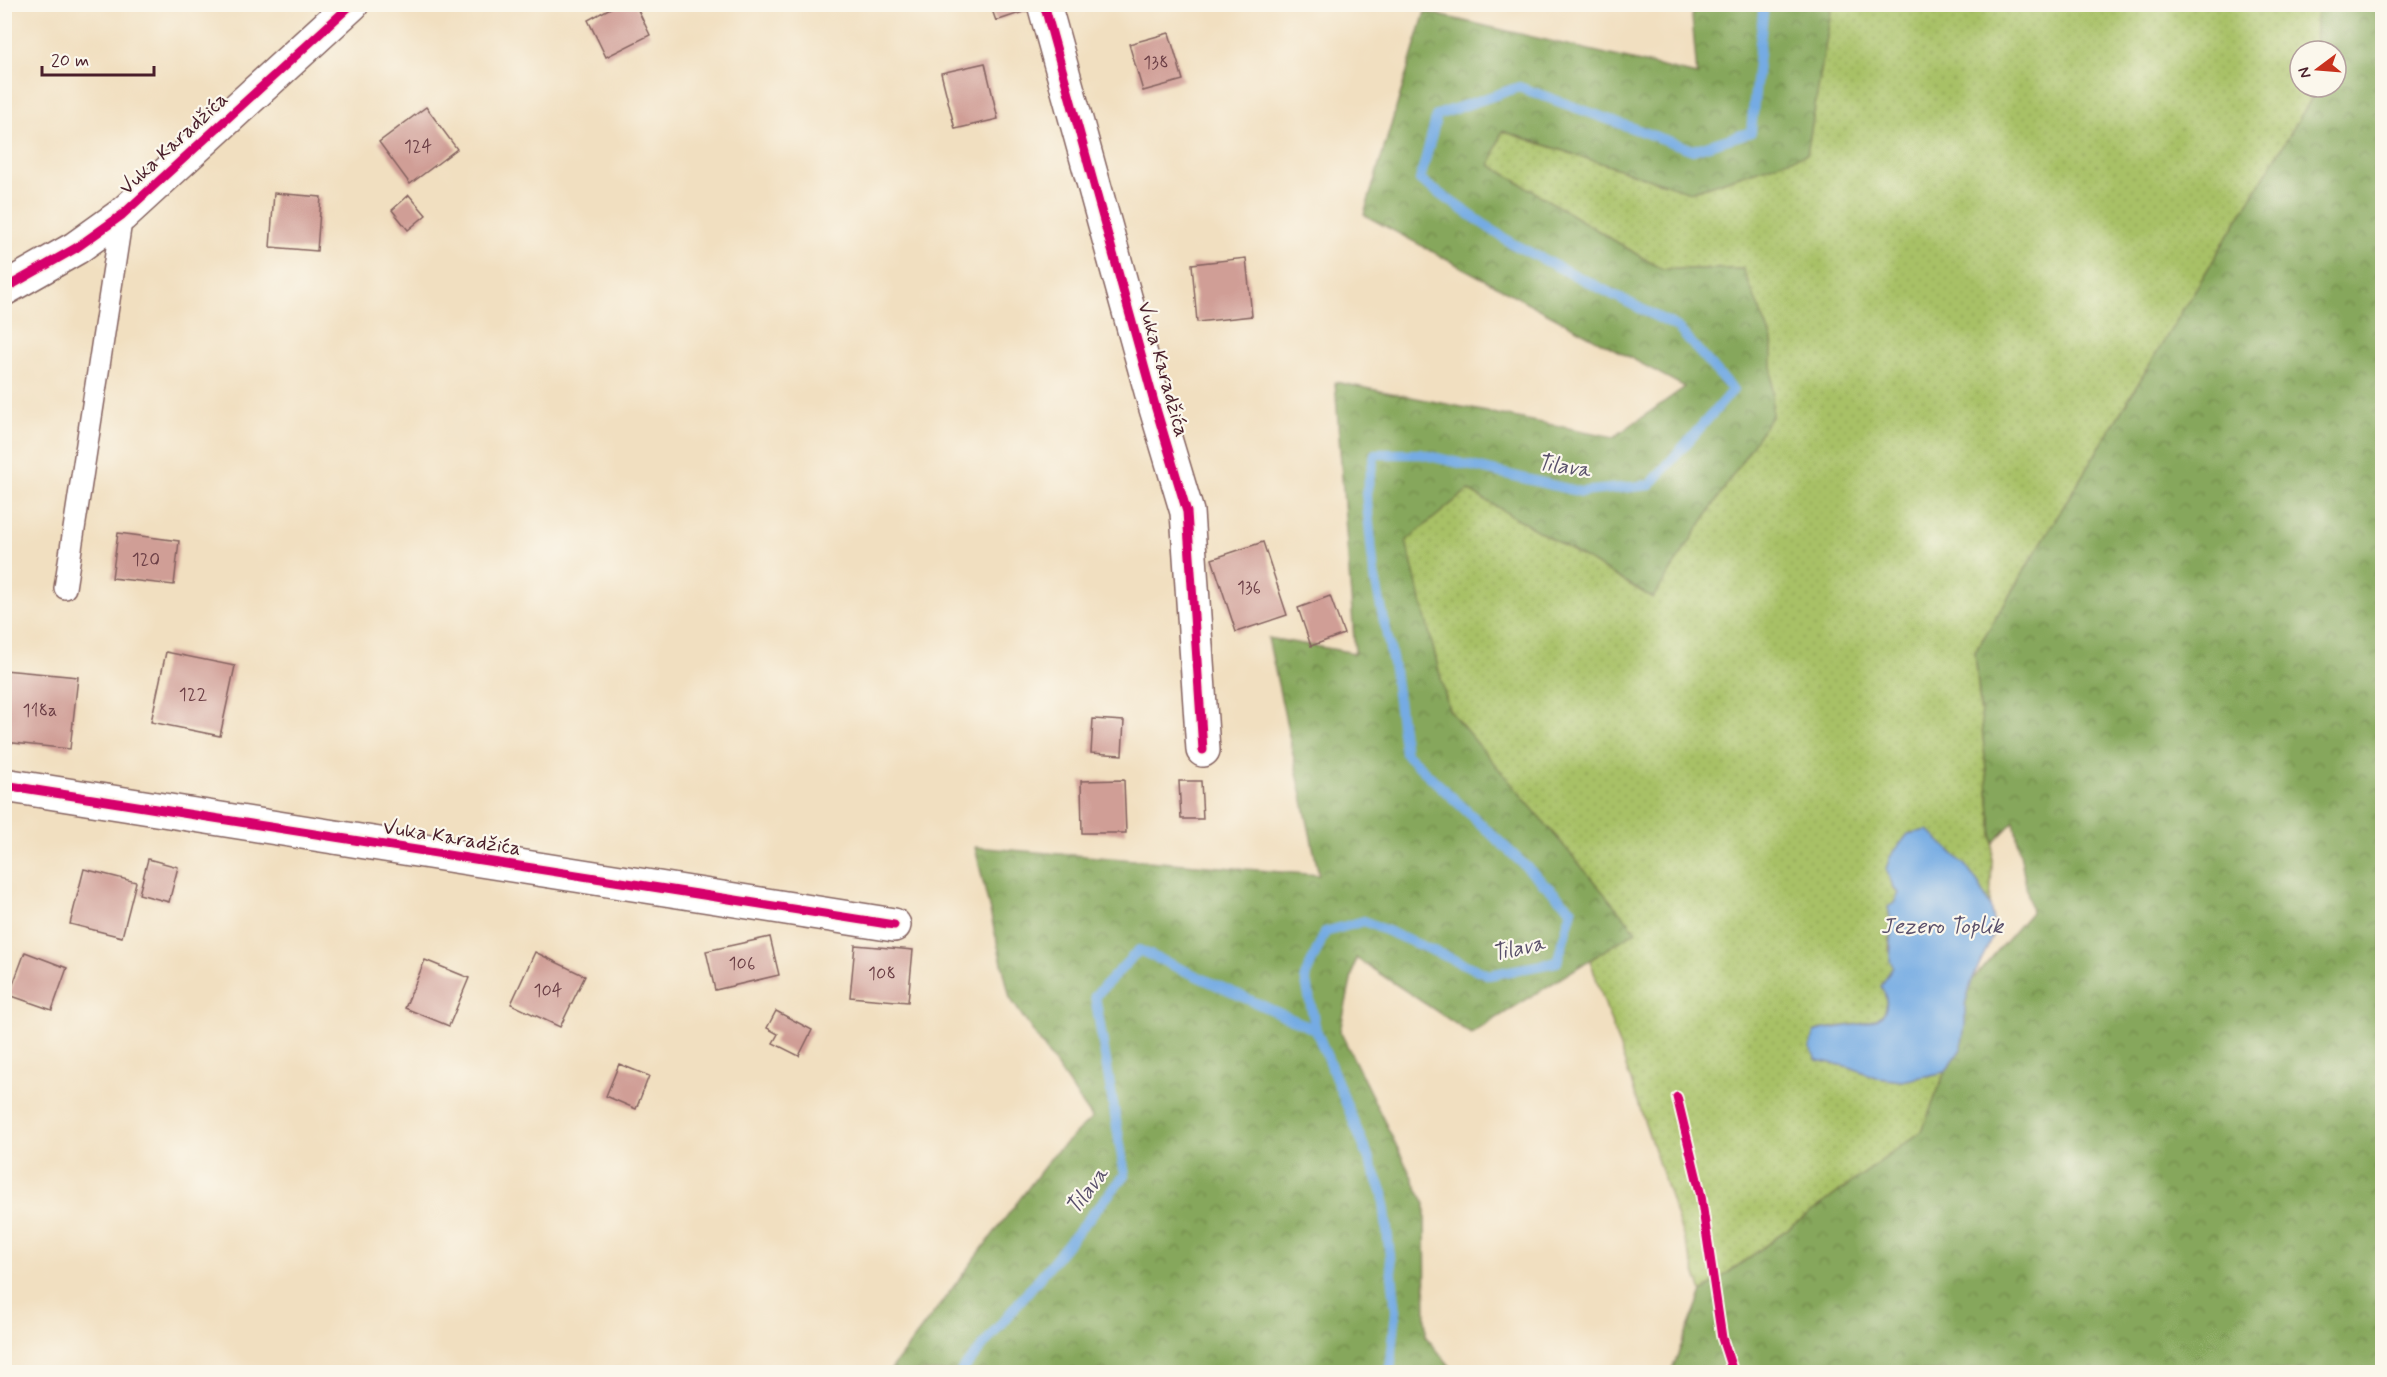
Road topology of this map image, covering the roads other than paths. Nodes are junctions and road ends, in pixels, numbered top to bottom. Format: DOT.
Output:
graph roads {
  1 [pos="352,4"];
  2 [pos="1044,4"];
  3 [pos="122,215"];
  4 [pos="4,289"];
  5 [pos="64,588"];
  6 [pos="1203,750"];
  7 [pos="4,785"];
  8 [pos="894,926"];
  1 -- 3 [label="street, Vuka Karadžića"];
  2 -- 6 [label="street, Vuka Karadžića"];
  3 -- 4 [label="street, Vuka Karadžića"];
  3 -- 5 [label="lane"];
  7 -- 8 [label="street, Vuka Karadžića"];
}
